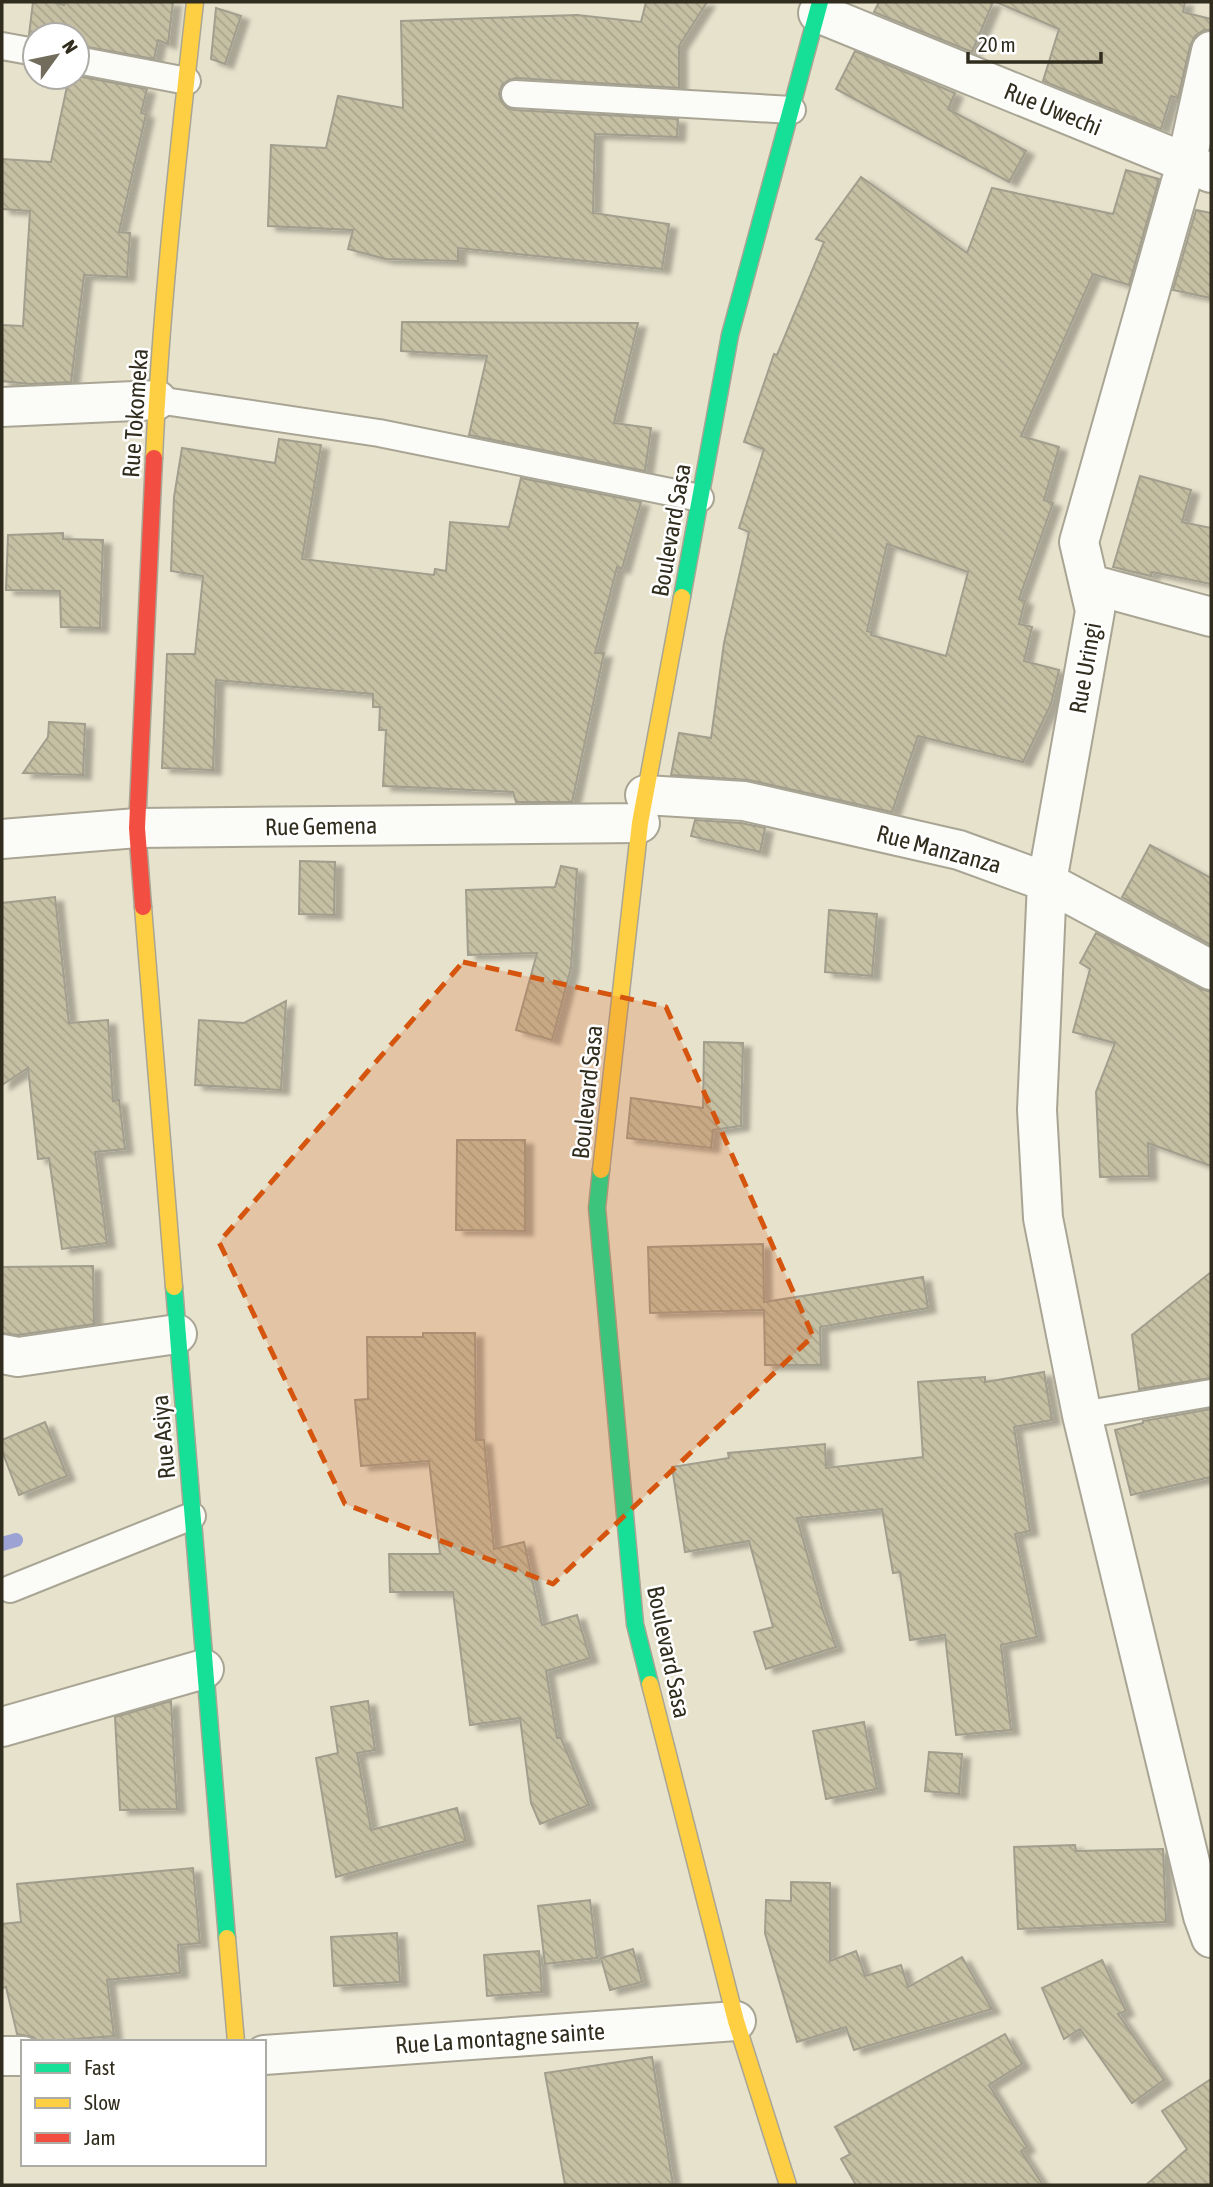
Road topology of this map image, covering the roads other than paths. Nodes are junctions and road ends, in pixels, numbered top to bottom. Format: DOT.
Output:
graph roads {
  1 [pos="195,2"];
  2 [pos="819,7"];
  3 [pos="2,46"];
  4 [pos="21,49"];
  5 [pos="1211,51"];
  6 [pos="91,63"];
  7 [pos="187,80"];
  8 [pos="515,94"];
  9 [pos="792,110"];
  10 [pos="1198,168"];
  11 [pos="157,400"];
  12 [pos="2,407"];
  13 [pos="700,498"];
  14 [pos="1090,584"];
  15 [pos="1211,617"];
  16 [pos="643,809"];
  17 [pos="137,828"];
  18 [pos="2,839"];
  19 [pos="1047,882"];
  20 [pos="1211,970"];
  21 [pos="177,1334"];
  22 [pos="2,1354"];
  23 [pos="1211,1393"];
  24 [pos="1082,1415"];
  25 [pos="192,1516"];
  26 [pos="10,1589"];
  27 [pos="204,1669"];
  28 [pos="2,1727"];
  29 [pos="1208,1923"];
  30 [pos="736,2021"];
  31 [pos="236,2040"];
  32 [pos="266,2054"];
  33 [pos="2,2056"];
  34 [pos="21,2056"];
  35 [pos="788,2185"];
  1 -- 7 [label="street, Rue Tokomeka"];
  2 -- 9 [label="street, Boulevard Sasa"];
  2 -- 10 [label="street, Rue Uwechi"];
  3 -- 4 [label="lane"];
  5 -- 10 [label="street, Rue Uringi"];
  6 -- 7 [label="lane"];
  7 -- 11 [label="street, Rue Tokomeka"];
  8 -- 9 [label="lane"];
  9 -- 13 [label="street, Boulevard Sasa"];
  10 -- 14 [label="street, Rue Uringi"];
  11 -- 12 [label="street"];
  11 -- 13 [label="lane"];
  11 -- 17 [label="street, Rue Tokomeka"];
  13 -- 16 [label="street, Boulevard Sasa"];
  14 -- 15 [label="street"];
  14 -- 19 [label="street, Rue Uringi"];
  16 -- 17 [label="street, Rue Gemena"];
  16 -- 19 [label="street, Rue Manzanza"];
  16 -- 30 [label="street, Boulevard Sasa"];
  17 -- 18 [label="street, Rue Gemena"];
  17 -- 21 [label="street, Rue Asiya"];
  19 -- 20 [label="street, Rue Manzanza"];
  19 -- 24 [label="street, Rue Uringi"];
  21 -- 22 [label="street"];
  21 -- 25 [label="street, Rue Asiya"];
  23 -- 24 [label="lane"];
  24 -- 29 [label="street, Rue Uringi"];
  25 -- 26 [label="lane"];
  25 -- 27 [label="street, Rue Asiya"];
  27 -- 28 [label="street"];
  27 -- 31 [label="street, Rue Asiya"];
  30 -- 32 [label="street, Rue La montagne sainte"];
  30 -- 35 [label="street, Boulevard Sasa"];
  33 -- 34 [label="street"];
}
